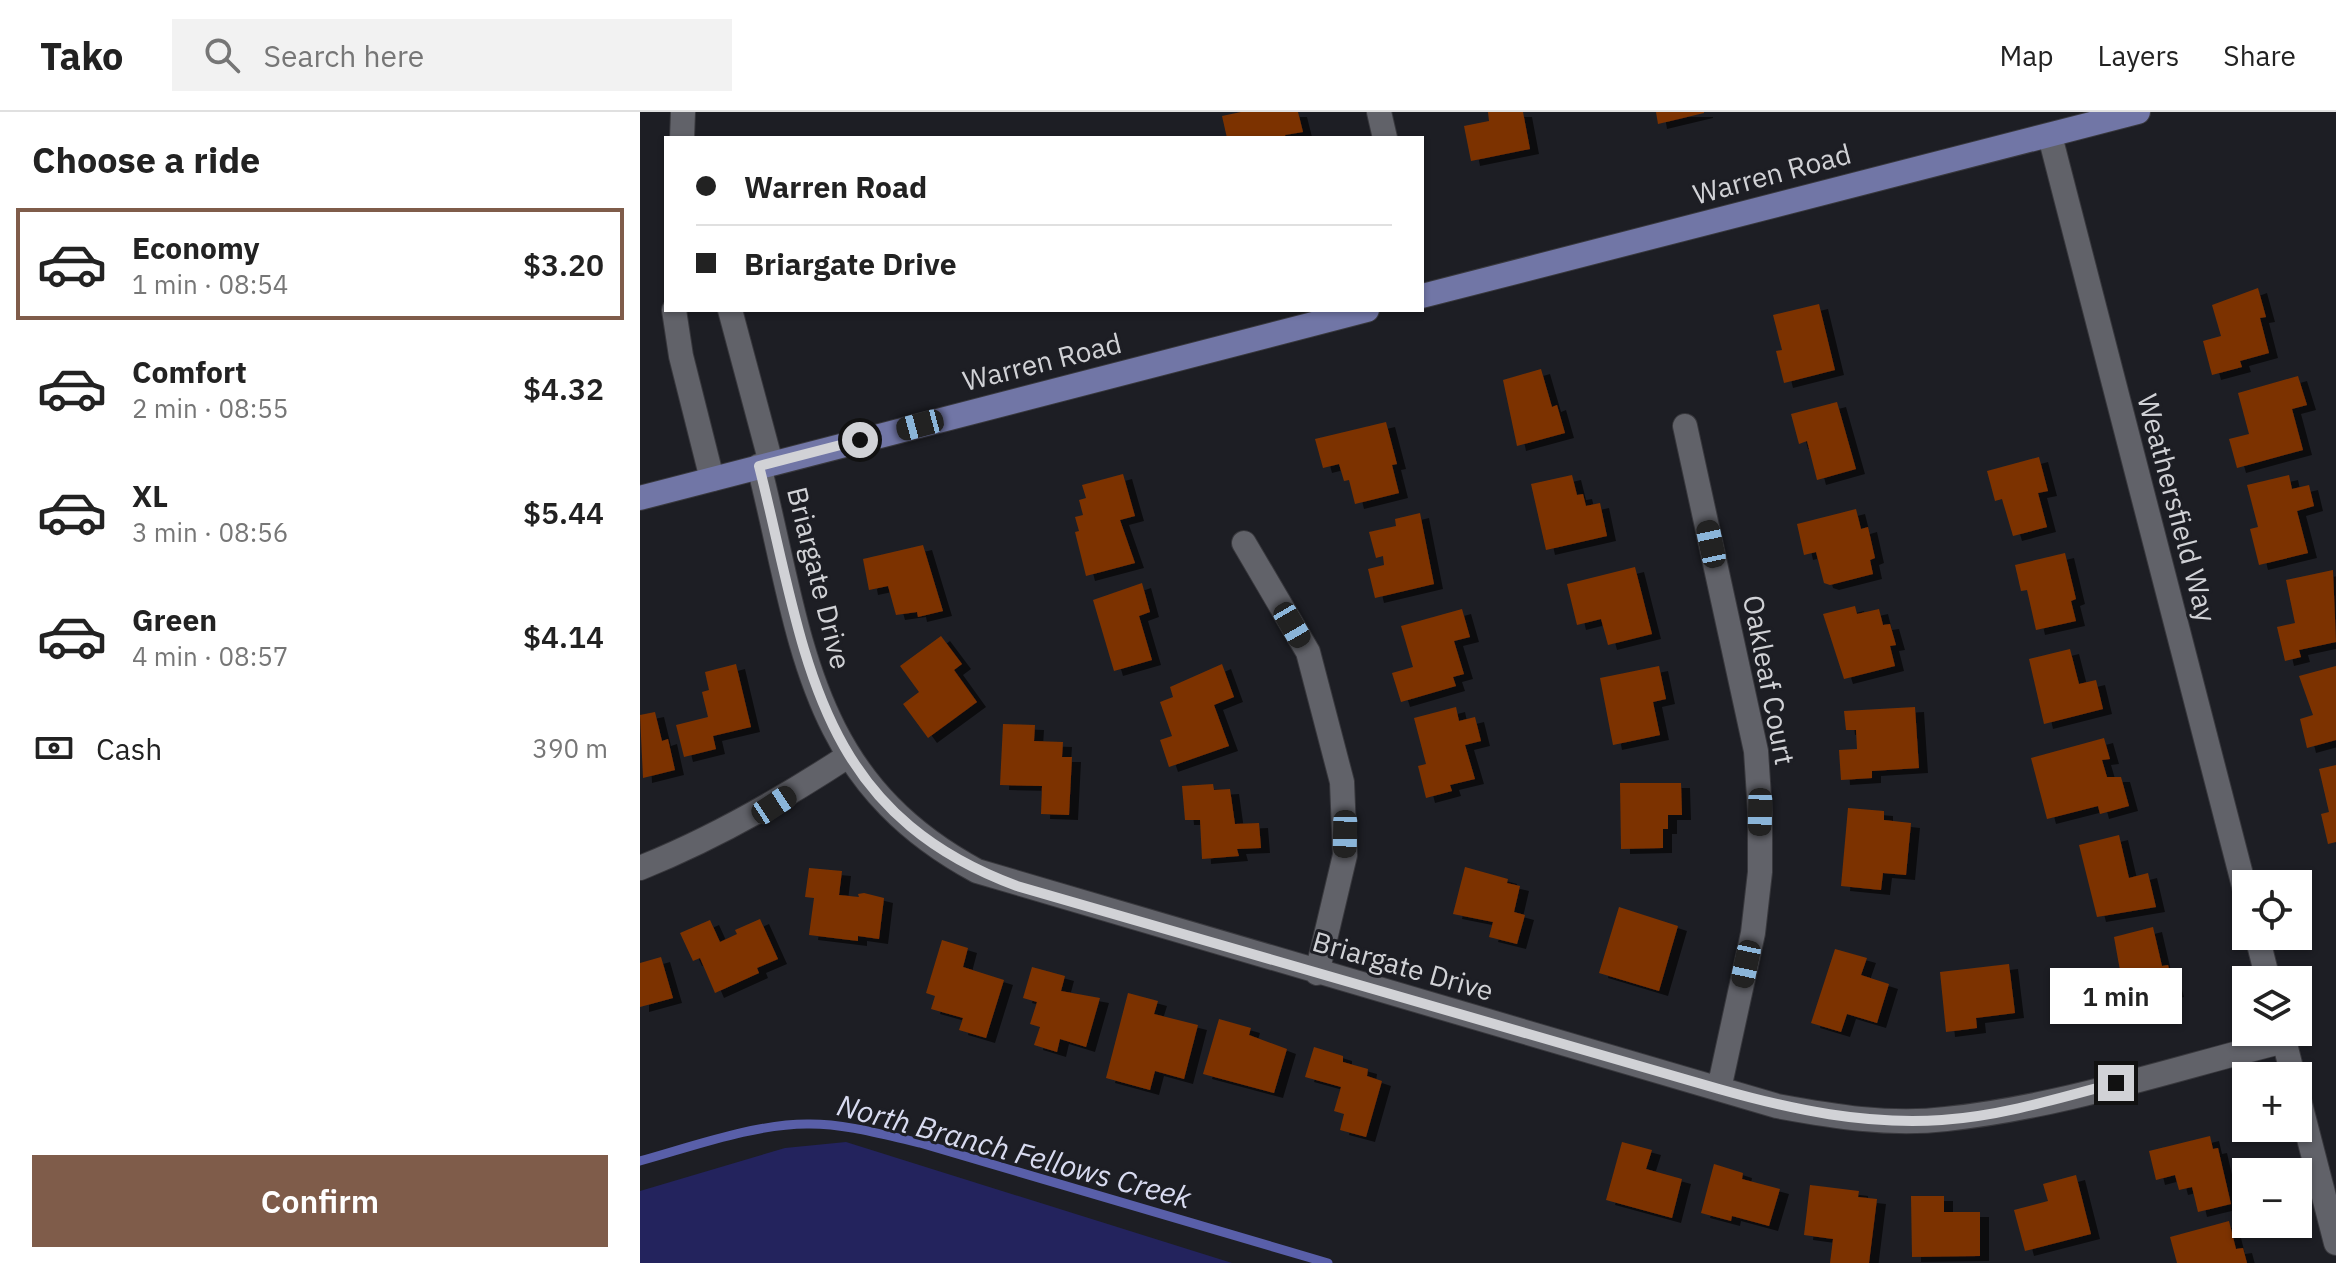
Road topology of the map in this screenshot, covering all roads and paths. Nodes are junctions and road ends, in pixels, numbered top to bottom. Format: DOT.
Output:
graph roads {
  1 [pos="683,112"];
  2 [pos="1379,112"];
  3 [pos="2138,112"];
  4 [pos="682,136"];
  5 [pos="1385,136"];
  6 [pos="2050,136"];
  7 [pos="1424,295"];
  8 [pos="674,312"];
  9 [pos="730,312"];
  10 [pos="1359,312"];
  11 [pos="1685,426"];
  12 [pos="765,465"];
  13 [pos="712,479"];
  14 [pos="640,498"];
  15 [pos="1244,543"];
  16 [pos="848,756"];
  17 [pos="640,868"];
  18 [pos="2240,870"];
  19 [pos="1317,973"];
  20 [pos="2247,1046"];
  21 [pos="1719,1089"];
  22 [pos="2310,1142"];
  23 [pos="2336,1243"];
  1 -- 4 [label="street"];
  2 -- 5 [label="street"];
  3 -- 6 [label="main road, Warren Road"];
  6 -- 7 [label="main road, Warren Road"];
  6 -- 18 [label="street, Weathersfield Way"];
  8 -- 13 [label="street"];
  9 -- 12 [label="street, Briargate Drive"];
  10 -- 12 [label="main road, Warren Road"];
  11 -- 21 [label="street, Oakleaf Court"];
  12 -- 13 [label="main road, Warren Road"];
  12 -- 16 [label="street, Briargate Drive"];
  13 -- 14 [label="main road, Warren Road"];
  15 -- 19 [label="street"];
  16 -- 17 [label="street"];
  16 -- 19 [label="street, Briargate Drive"];
  19 -- 21 [label="street, Briargate Drive"];
  20 -- 21 [label="street, Briargate Drive"];
  22 -- 23 [label="street"];
}
